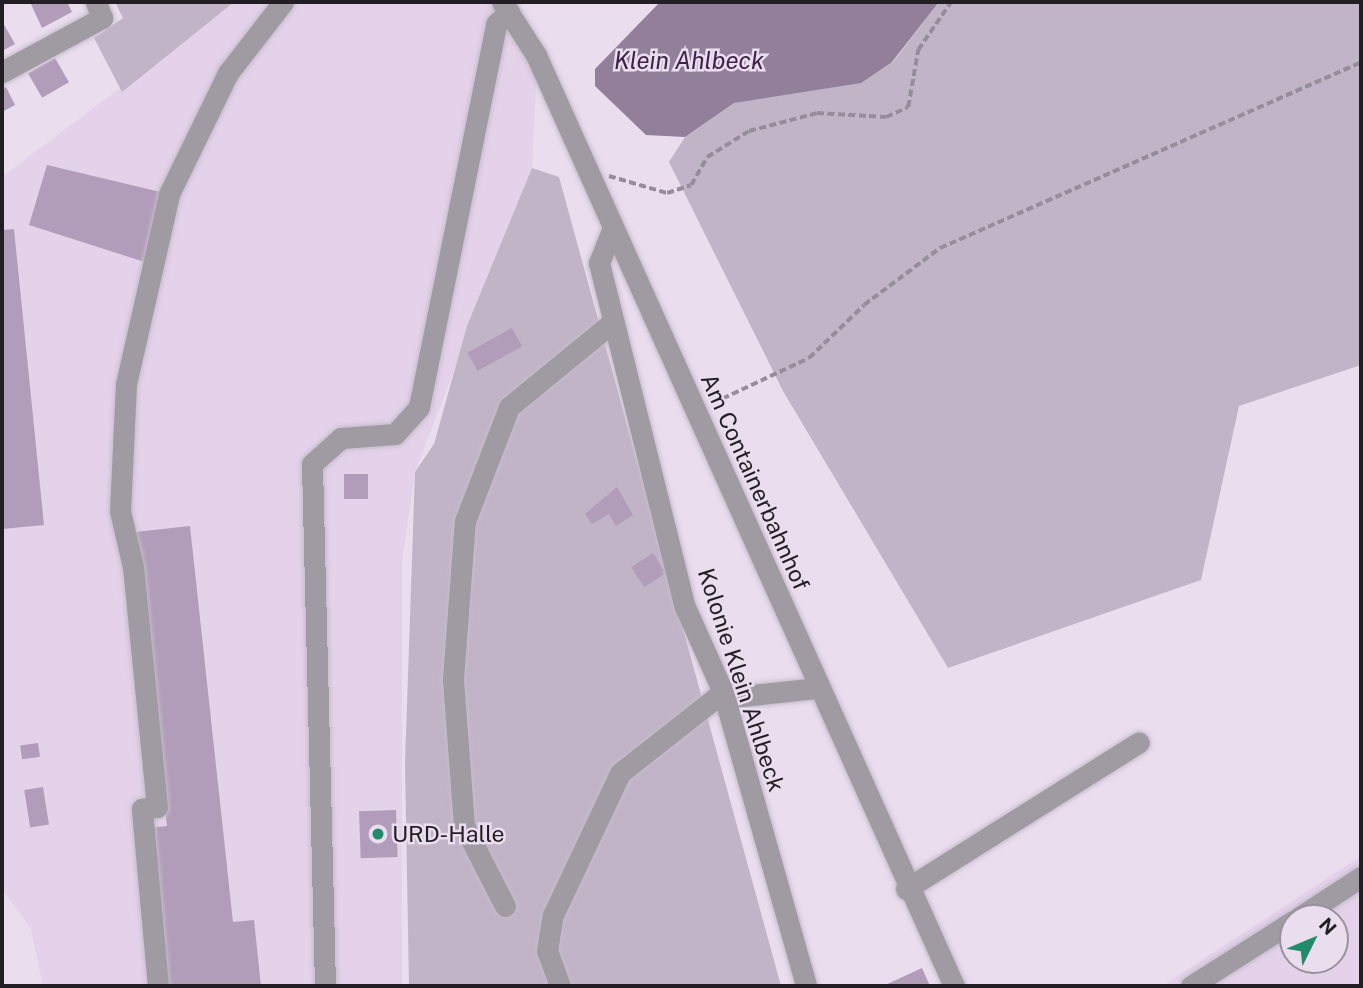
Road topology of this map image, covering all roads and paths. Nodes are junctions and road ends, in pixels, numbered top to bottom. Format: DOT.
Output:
graph roads {
  1 [pos="96,2"];
  2 [pos="283,2"];
  3 [pos="951,2"];
  4 [pos="505,7"];
  5 [pos="1361,62"];
  6 [pos="2,72"];
  7 [pos="587,169"];
  8 [pos="613,228"];
  9 [pos="613,322"];
  10 [pos="695,412"];
  11 [pos="818,688"];
  12 [pos="724,695"];
  13 [pos="1139,742"];
  14 [pos="1361,877"];
  15 [pos="906,889"];
  16 [pos="1320,904"];
  17 [pos="505,906"];
  18 [pos="1279,930"];
  19 [pos="158,986"];
  20 [pos="325,986"];
  21 [pos="559,986"];
  22 [pos="806,986"];
  23 [pos="954,986"];
  24 [pos="1191,986"];
  1 -- 6 [label="street"];
  2 -- 19 [label="street"];
  3 -- 7 [label="path"];
  4 -- 7 [label="street, Am Containerbahnhof"];
  4 -- 20 [label="street"];
  5 -- 10 [label="path"];
  7 -- 8 [label="street, Am Containerbahnhof"];
  8 -- 9 [label="street, Kolonie Klein Ahlbeck"];
  8 -- 10 [label="street, Am Containerbahnhof"];
  9 -- 12 [label="street, Kolonie Klein Ahlbeck"];
  9 -- 17 [label="street"];
  10 -- 11 [label="street, Am Containerbahnhof"];
  11 -- 12 [label="street"];
  11 -- 15 [label="street, Am Containerbahnhof"];
  12 -- 21 [label="street"];
  12 -- 22 [label="street, Kolonie Klein Ahlbeck"];
  13 -- 15 [label="street"];
  14 -- 16 [label="street"];
  15 -- 23 [label="street, Am Containerbahnhof"];
  18 -- 24 [label="street"];
}
